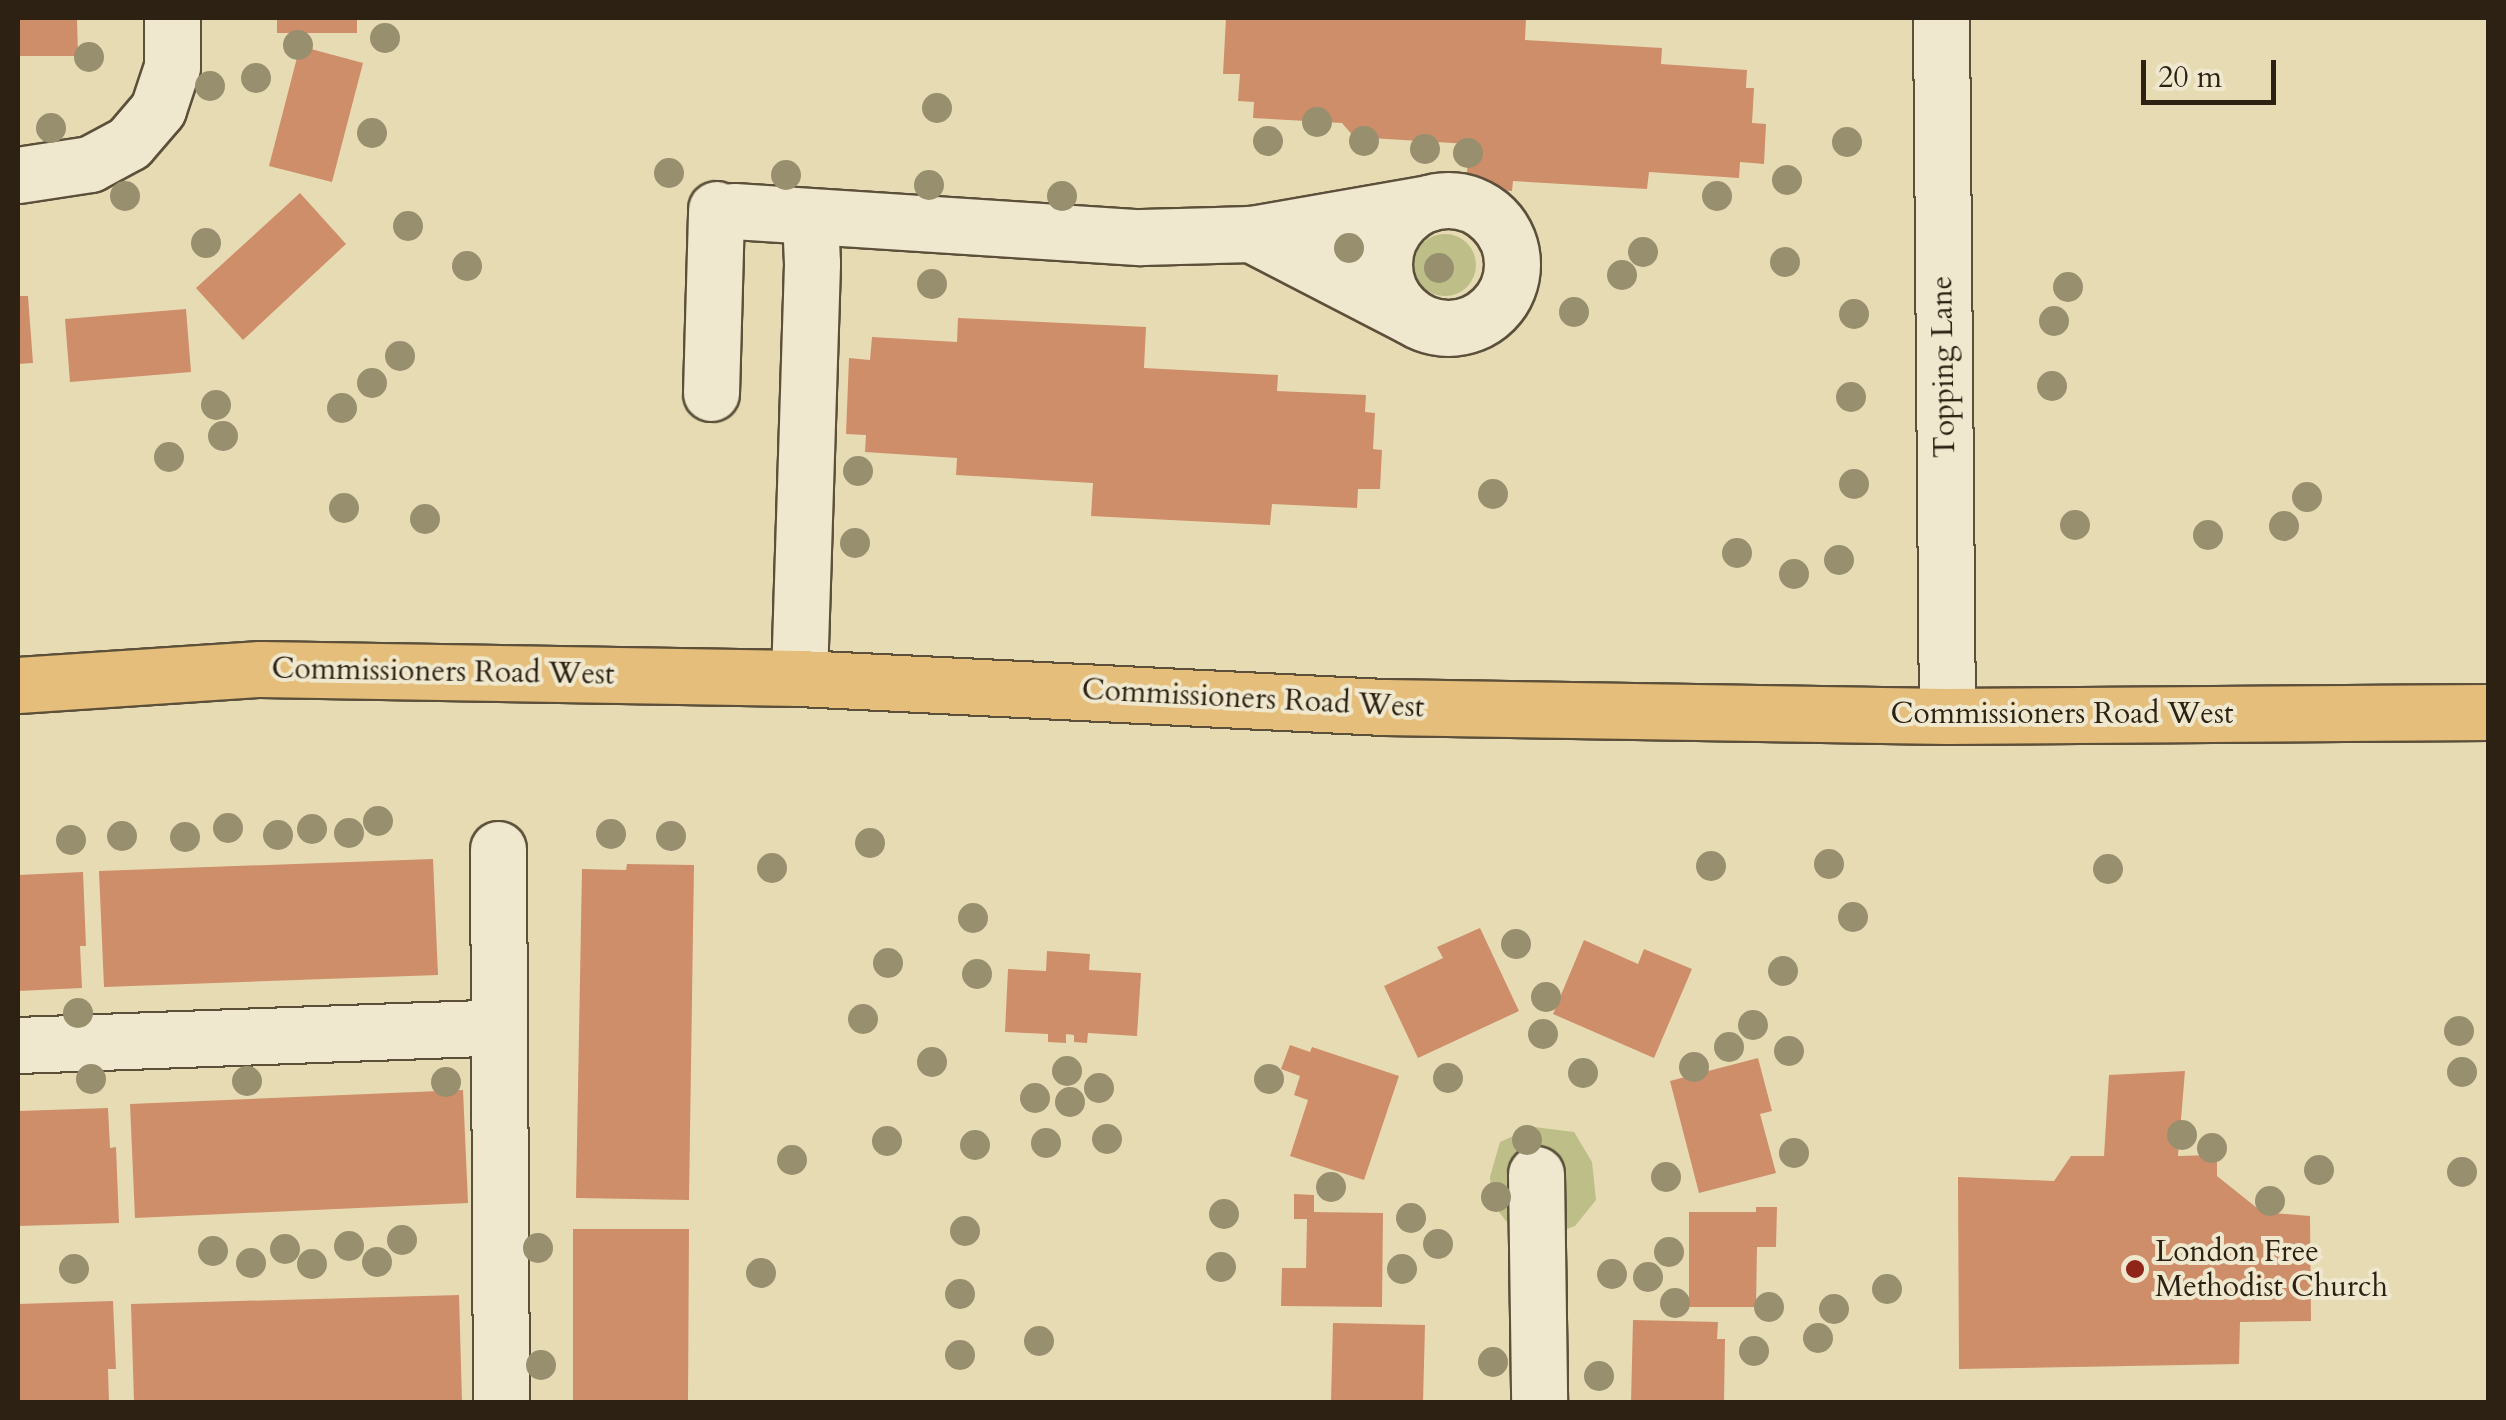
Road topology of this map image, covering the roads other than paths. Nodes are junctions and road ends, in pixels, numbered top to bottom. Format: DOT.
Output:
graph roads {
  1 [pos="172,18"];
  2 [pos="1940,18"];
  3 [pos="18,175"];
  4 [pos="1428,203"];
  5 [pos="810,217"];
  6 [pos="1252,234"];
  7 [pos="1410,316"];
  8 [pos="711,393"];
  9 [pos="799,678"];
  10 [pos="18,685"];
  11 [pos="2488,712"];
  12 [pos="1947,716"];
  13 [pos="498,849"];
  14 [pos="499,1027"];
  15 [pos="18,1044"];
  16 [pos="1536,1174"];
  17 [pos="501,1402"];
  18 [pos="1538,1402"];
  1 -- 3 [label="street"];
  2 -- 12 [label="street, Topping Lane"];
  4 -- 6 [label="street"];
  4 -- 7 [label="street"];
  4 -- 7 [label="street"];
  5 -- 6 [label="street"];
  5 -- 8 [label="street"];
  5 -- 9 [label="street"];
  6 -- 7 [label="street"];
  9 -- 10 [label="main road, Commissioners Road West"];
  9 -- 12 [label="main road, Commissioners Road West"];
  11 -- 12 [label="main road, Commissioners Road West"];
  13 -- 14 [label="street"];
  14 -- 15 [label="street"];
  14 -- 17 [label="street"];
  16 -- 18 [label="street"];
}
